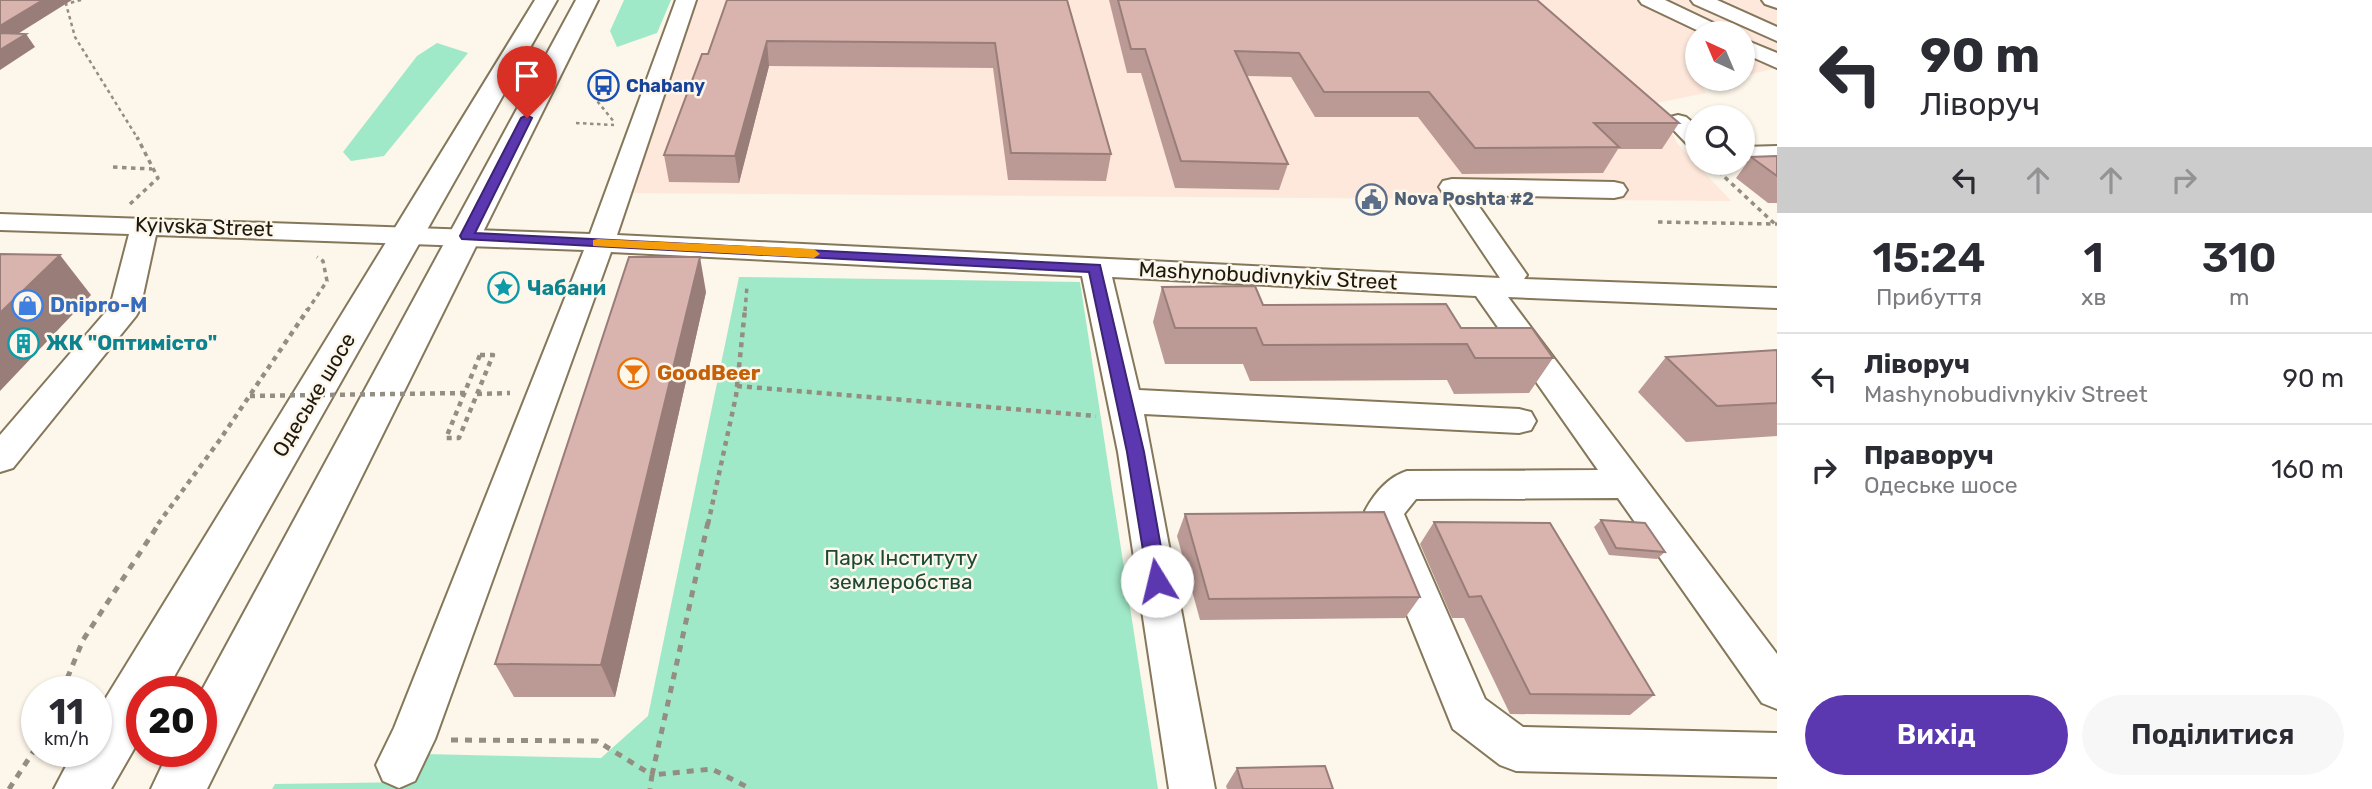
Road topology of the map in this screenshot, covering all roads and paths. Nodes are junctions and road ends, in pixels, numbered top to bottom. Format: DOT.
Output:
graph roads {
  1 [pos="81,0"];
  2 [pos="547,0"];
  3 [pos="587,0"];
  4 [pos="686,0"];
  5 [pos="1649,0"];
  6 [pos="1701,0"];
  7 [pos="1772,0"];
  8 [pos="1777,2"];
  9 [pos="1694,21"];
  10 [pos="1777,35"];
  11 [pos="1755,51"];
  12 [pos="1777,61"];
  13 [pos="593,96"];
  14 [pos="1678,122"];
  15 [pos="576,123"];
  16 [pos="1685,129"];
  17 [pos="1777,153"];
  18 [pos="1755,154"];
  19 [pos="113,167"];
  20 [pos="153,169"];
  21 [pos="1722,175"];
  22 [pos="1614,190"];
  23 [pos="134,218"];
  24 [pos="0,222"];
  25 [pos="1658,222"];
  26 [pos="1776,224"];
  27 [pos="408,234"];
  28 [pos="467,236"];
  29 [pos="601,243"];
  30 [pos="311,253"];
  31 [pos="1095,268"];
  32 [pos="1499,281"];
  33 [pos="747,286"];
  34 [pos="1777,298"];
  35 [pos="737,386"];
  36 [pos="465,393"];
  37 [pos="510,393"];
  38 [pos="477,394"];
  39 [pos="250,396"];
  40 [pos="1127,410"];
  41 [pos="1519,421"];
  42 [pos="0,459"];
  43 [pos="1628,484"];
  44 [pos="68,676"];
  45 [pos="1777,690"];
  46 [pos="217,714"];
  47 [pos="405,752"];
  48 [pos="1777,755"];
  49 [pos="23,767"];
  50 [pos="190,767"];
  51 [pos="652,775"];
  52 [pos="9,789"];
  53 [pos="81,789"];
  54 [pos="178,789"];
  55 [pos="650,789"];
  56 [pos="751,789"];
  57 [pos="1192,789"];
  1 -- 20 [label="path"];
  2 -- 27 [label="highway, Одеське шосе"];
  3 -- 28 [label="highway"];
  4 -- 29 [label="street"];
  5 -- 9 [label="street"];
  6 -- 10 [label="street"];
  7 -- 8 [label="street"];
  11 -- 12 [label="street"];
  13 -- 15 [label="path"];
  14 -- 16 [label="street"];
  17 -- 18 [label="street"];
  19 -- 20 [label="path"];
  20 -- 23 [label="path"];
  21 -- 26 [label="path"];
  22 -- 32 [label="street"];
  23 -- 24 [label="street, Kyivska Street"];
  23 -- 27 [label="street, Kyivska Street"];
  23 -- 42 [label="street"];
  25 -- 26 [label="path"];
  27 -- 28 [label="street, Kyivska Street"];
  27 -- 53 [label="highway, Одеське шосе"];
  28 -- 29 [label="street, Mashynobudivnykiv Street"];
  28 -- 46 [label="highway"];
  29 -- 31 [label="street, Mashynobudivnykiv Street"];
  29 -- 47 [label="street"];
  30 -- 39 [label="path"];
  31 -- 32 [label="street, Mashynobudivnykiv Street"];
  31 -- 40 [label="street"];
  32 -- 34 [label="street, Mashynobudivnykiv Street"];
  32 -- 43 [label="street"];
  33 -- 35 [label="path"];
  35 -- 40 [label="path"];
  35 -- 51 [label="path"];
  36 -- 38 [label="path"];
  36 -- 38 [label="path"];
  36 -- 39 [label="path, bridge"];
  37 -- 38 [label="path"];
  39 -- 44 [label="path"];
  40 -- 41 [label="street"];
  40 -- 57 [label="street"];
  43 -- 45 [label="street"];
  43 -- 48 [label="street"];
  47 -- 51 [label="path"];
  49 -- 52 [label="path"];
  50 -- 54 [label="highway"];
  51 -- 55 [label="path"];
  51 -- 56 [label="path"];
}
